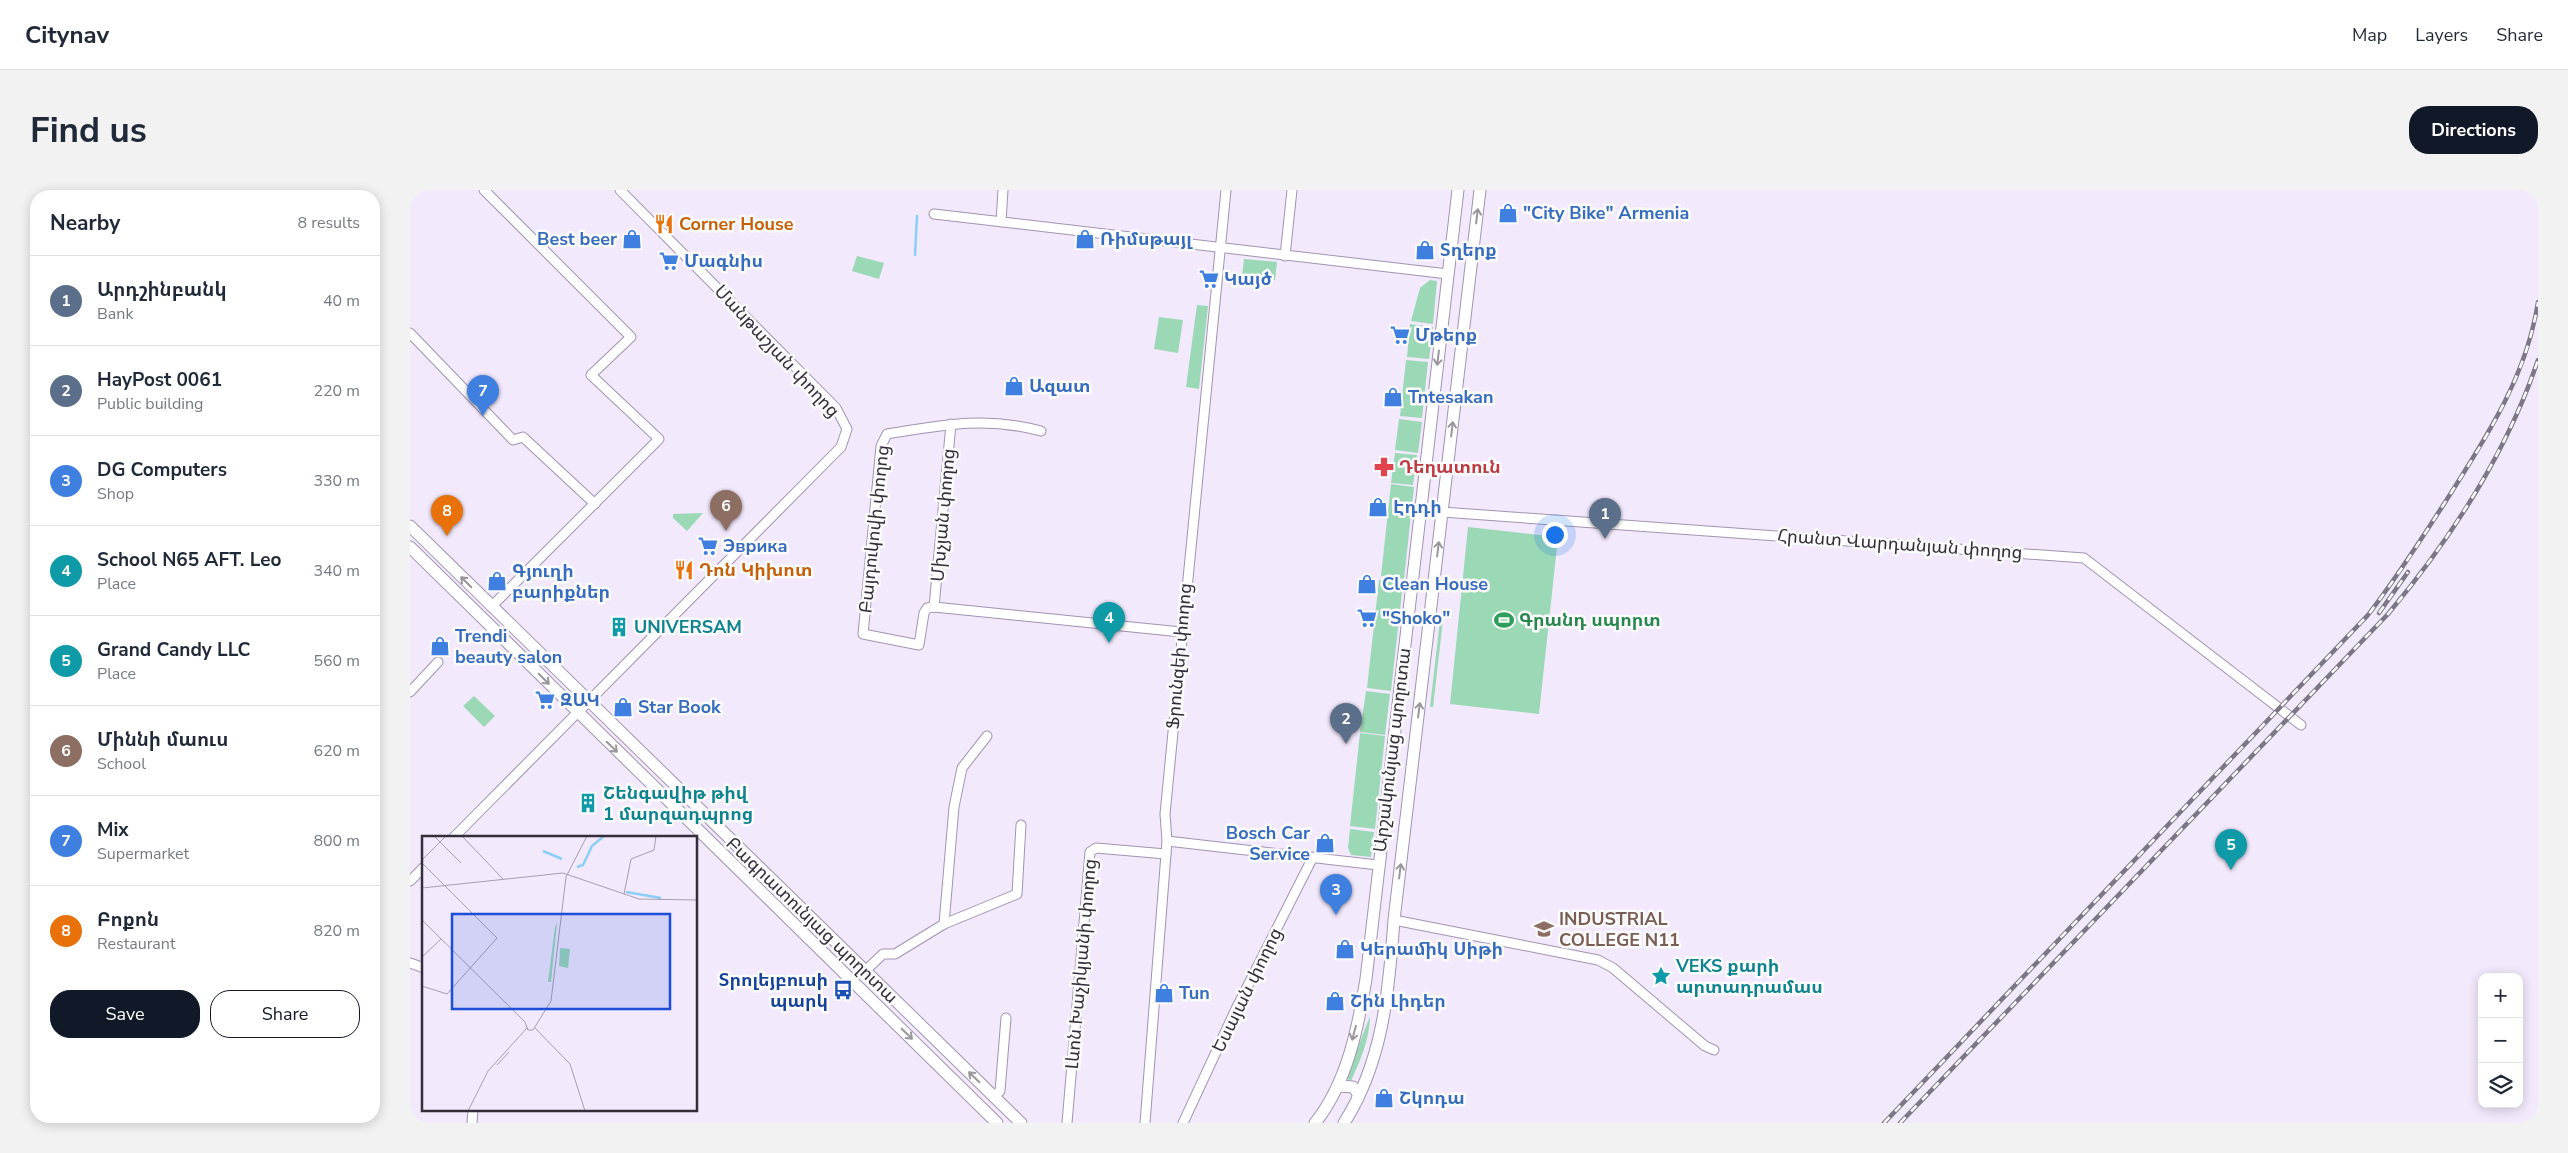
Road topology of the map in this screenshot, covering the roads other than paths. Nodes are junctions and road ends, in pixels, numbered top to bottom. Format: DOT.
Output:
graph roads {
  1 [pos="484,190"];
  2 [pos="620,190"];
  3 [pos="1003,190"];
  4 [pos="1226,190"];
  5 [pos="1292,190"];
  6 [pos="1458,190"];
  7 [pos="1480,190"];
  8 [pos="934,214"];
  9 [pos="1001,222"];
  10 [pos="1220,248"];
  11 [pos="1285,256"];
  12 [pos="1448,274"];
  13 [pos="410,333"];
  14 [pos="951,424"];
  15 [pos="1041,431"];
  16 [pos="595,504"];
  17 [pos="1420,510"];
  18 [pos="1442,512"];
  19 [pos="410,526"];
  20 [pos="410,546"];
  21 [pos="491,606"];
  22 [pos="934,607"];
  23 [pos="1181,632"];
  24 [pos="438,662"];
  25 [pos="410,692"];
  26 [pos="588,702"];
  27 [pos="578,713"];
  28 [pos="2301,725"];
  29 [pos="988,736"];
  30 [pos="1021,825"];
  31 [pos="455,836"];
  32 [pos="1167,841"];
  33 [pos="1166,854"];
  34 [pos="1313,857"];
  35 [pos="1378,865"];
  36 [pos="422,869"];
  37 [pos="410,881"];
  38 [pos="1372,916"];
  39 [pos="1394,920"];
  40 [pos="944,924"];
  41 [pos="410,963"];
  42 [pos="422,967"];
  43 [pos="865,971"];
  44 [pos="1006,1018"];
  45 [pos="1714,1050"];
  46 [pos="1338,1086"];
  47 [pos="994,1096"];
  48 [pos="1358,1098"];
  49 [pos="473,1110"];
  50 [pos="472,1123"];
  51 [pos="997,1123"];
  52 [pos="1021,1123"];
  53 [pos="1067,1123"];
  54 [pos="1145,1123"];
  55 [pos="1183,1123"];
  56 [pos="1315,1123"];
  57 [pos="1344,1123"];
  1 -- 16 [label="street"];
  2 -- 26 [label="street, Մանթաշյան փողոց"];
  3 -- 9 [label="street"];
  4 -- 10 [label="street, Ֆրունզեի փողոց"];
  5 -- 11 [label="street"];
  6 -- 12 [label="main road, Արշակունյաց պողոտա"];
  18 -- 7 [label="main road, Արշակունյաց պողոտա, one-way"];
  8 -- 9 [label="street"];
  9 -- 10 [label="street"];
  10 -- 11 [label="street"];
  10 -- 23 [label="street, Ֆրունզեի փողոց"];
  11 -- 12 [label="street"];
  12 -- 17 [label="main road, Արշակունյաց պողոտա, one-way"];
  13 -- 16 [label="street"];
  14 -- 15 [label="street, Բայդուկովի փողոց"];
  14 -- 22 [label="street, Մխչյան փողոց"];
  14 -- 22 [label="street, Բայդուկովի փողոց"];
  16 -- 21 [label="street"];
  17 -- 18 [label="main road"];
  17 -- 35 [label="main road, Արշակունյաց պողոտա"];
  18 -- 28 [label="street, Հրանտ Վարդանյան փողոց"];
  39 -- 18 [label="main road, Արշակունյաց պողոտա, one-way"];
  21 -- 19 [label="main road, Բագրատունյաց պողոտա, one-way"];
  20 -- 27 [label="main road, Բագրատունյաց պողոտա, one-way"];
  21 -- 26 [label="main road, Բագրատունյաց պողոտա"];
  22 -- 23 [label="street"];
  23 -- 32 [label="street, Ֆրունզեի փողոց"];
  24 -- 25 [label="street"];
  26 -- 27 [label="street"];
  26 -- 43 [label="main road, Բագրատունյաց պողոտա"];
  27 -- 31 [label="street"];
  27 -- 51 [label="main road, Բագրատունյաց պողոտա, one-way"];
  29 -- 40 [label="street"];
  30 -- 40 [label="street"];
  32 -- 33 [label="street, Ֆրունզեի փողոց"];
  32 -- 34 [label="street"];
  33 -- 53 [label="street, Լևոն Խաչիկյանի փողոց"];
  33 -- 54 [label="street, Ֆրունզեի փողոց"];
  34 -- 35 [label="street"];
  34 -- 55 [label="street, Եսայան փողոց"];
  35 -- 38 [label="main road, Արշակունյաց պողոտա"];
  36 -- 37 [label="street"];
  38 -- 39 [label="main road"];
  38 -- 46 [label="main road, Արշակունյաց պողոտա, one-way"];
  39 -- 45 [label="street"];
  39 -- 48 [label="main road, Արշակունյաց պողոտա"];
  40 -- 43 [label="street"];
  41 -- 42 [label="street"];
  47 -- 43 [label="main road, Բագրատունյաց պողոտա, one-way"];
  44 -- 47 [label="street"];
  46 -- 48 [label="main road"];
  46 -- 56 [label="main road, Արշակունյաց պողոտա"];
  47 -- 52 [label="main road, Բագրատունյաց պողոտա"];
  48 -- 57 [label="main road, Արշակունյաց պողոտա"];
  49 -- 50 [label="street"];
}
